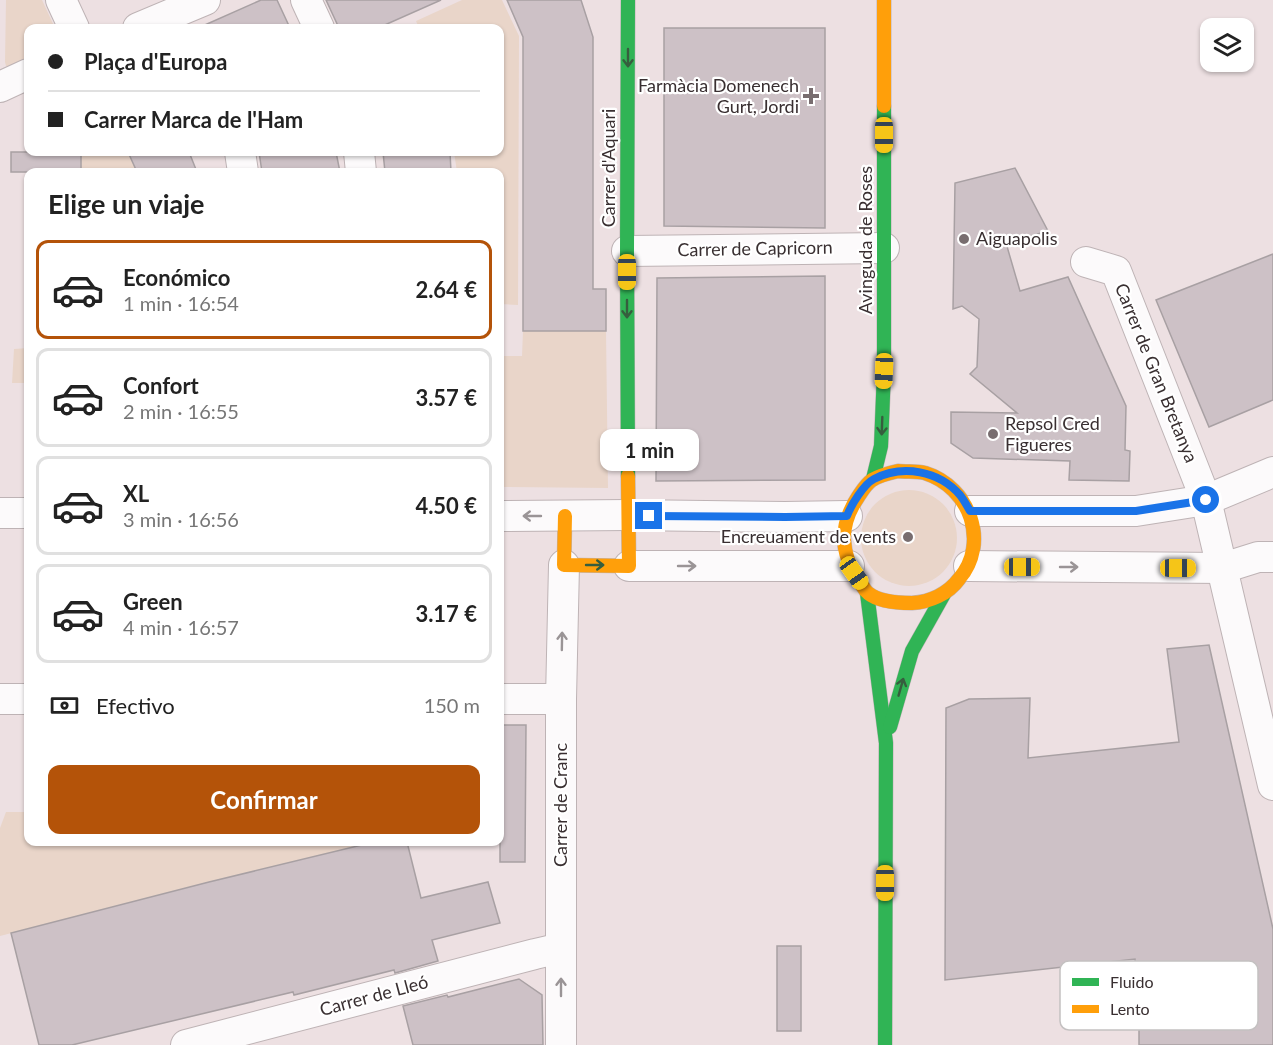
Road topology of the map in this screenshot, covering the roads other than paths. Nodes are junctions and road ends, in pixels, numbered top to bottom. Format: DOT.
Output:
graph roads {
  1 [pos="61,0"];
  2 [pos="205,0"];
  3 [pos="306,0"];
  4 [pos="628,0"];
  5 [pos="884,0"];
  6 [pos="181,20"];
  7 [pos="72,24"];
  8 [pos="160,24"];
  9 [pos="317,24"];
  10 [pos="24,76"];
  11 [pos="0,87"];
  12 [pos="884,248"];
  13 [pos="627,251"];
  14 [pos="1086,262"];
  15 [pos="884,371"];
  16 [pos="896,423"];
  17 [pos="1273,472"];
  18 [pos="873,479"];
  19 [pos="1206,500"];
  20 [pos="970,511"];
  21 [pos="0,513"];
  22 [pos="24,513"];
  23 [pos="628,515"];
  24 [pos="504,516"];
  25 [pos="565,516"];
  26 [pos="847,516"];
  27 [pos="1273,557"];
  28 [pos="564,565"];
  29 [pos="629,566"];
  30 [pos="849,566"];
  31 [pos="969,566"];
  32 [pos="1223,568"];
  33 [pos="867,593"];
  34 [pos="944,594"];
  35 [pos="0,699"];
  36 [pos="24,699"];
  37 [pos="504,699"];
  38 [pos="561,699"];
  39 [pos="886,743"];
  40 [pos="1273,785"];
  41 [pos="561,948"];
  42 [pos="186,1045"];
  43 [pos="561,1045"];
  44 [pos="885,1045"];
  1 -- 7 [label="street"];
  2 -- 6 [label="street"];
  3 -- 9 [label="street"];
  4 -- 13 [label="main road, Carrer d'Aquari, one-way"];
  5 -- 12 [label="main road, Avinguda de Roses"];
  6 -- 8 [label="street"];
  10 -- 11 [label="street"];
  12 -- 13 [label="street, Carrer de Capricorn"];
  12 -- 15 [label="main road, Avinguda de Roses"];
  13 -- 23 [label="main road, Carrer d'Aquari, one-way"];
  14 -- 19 [label="street, Carrer de Gran Bretanya"];
  15 -- 16 [label="main road, Avinguda de Roses"];
  15 -- 18 [label="main road, Avinguda de Roses, one-way"];
  17 -- 19 [label="street"];
  18 -- 20 [label="main road"];
  18 -- 26 [label="main road"];
  19 -- 20 [label="street"];
  19 -- 32 [label="street, Carrer de Gran Bretanya"];
  20 -- 31 [label="main road"];
  21 -- 22 [label="street"];
  23 -- 25 [label="street"];
  23 -- 26 [label="street"];
  23 -- 29 [label="main road, Carrer d'Aquari"];
  25 -- 24 [label="street, one-way"];
  25 -- 28 [label="main road"];
  26 -- 30 [label="main road"];
  27 -- 32 [label="street"];
  28 -- 29 [label="main road, one-way"];
  38 -- 28 [label="street, Carrer de Cranc, one-way"];
  29 -- 30 [label="street, one-way"];
  30 -- 33 [label="main road"];
  31 -- 32 [label="street, one-way"];
  31 -- 34 [label="main road"];
  32 -- 40 [label="street, Carrer de Gran Bretanya"];
  33 -- 34 [label="main road"];
  33 -- 39 [label="main road"];
  39 -- 34 [label="main road, one-way"];
  35 -- 36 [label="street"];
  37 -- 38 [label="street"];
  38 -- 41 [label="street, Carrer de Cranc"];
  39 -- 44 [label="main road"];
  41 -- 42 [label="street, Carrer de Lleó"];
  43 -- 41 [label="street, Carrer de Cranc, one-way"];
}
